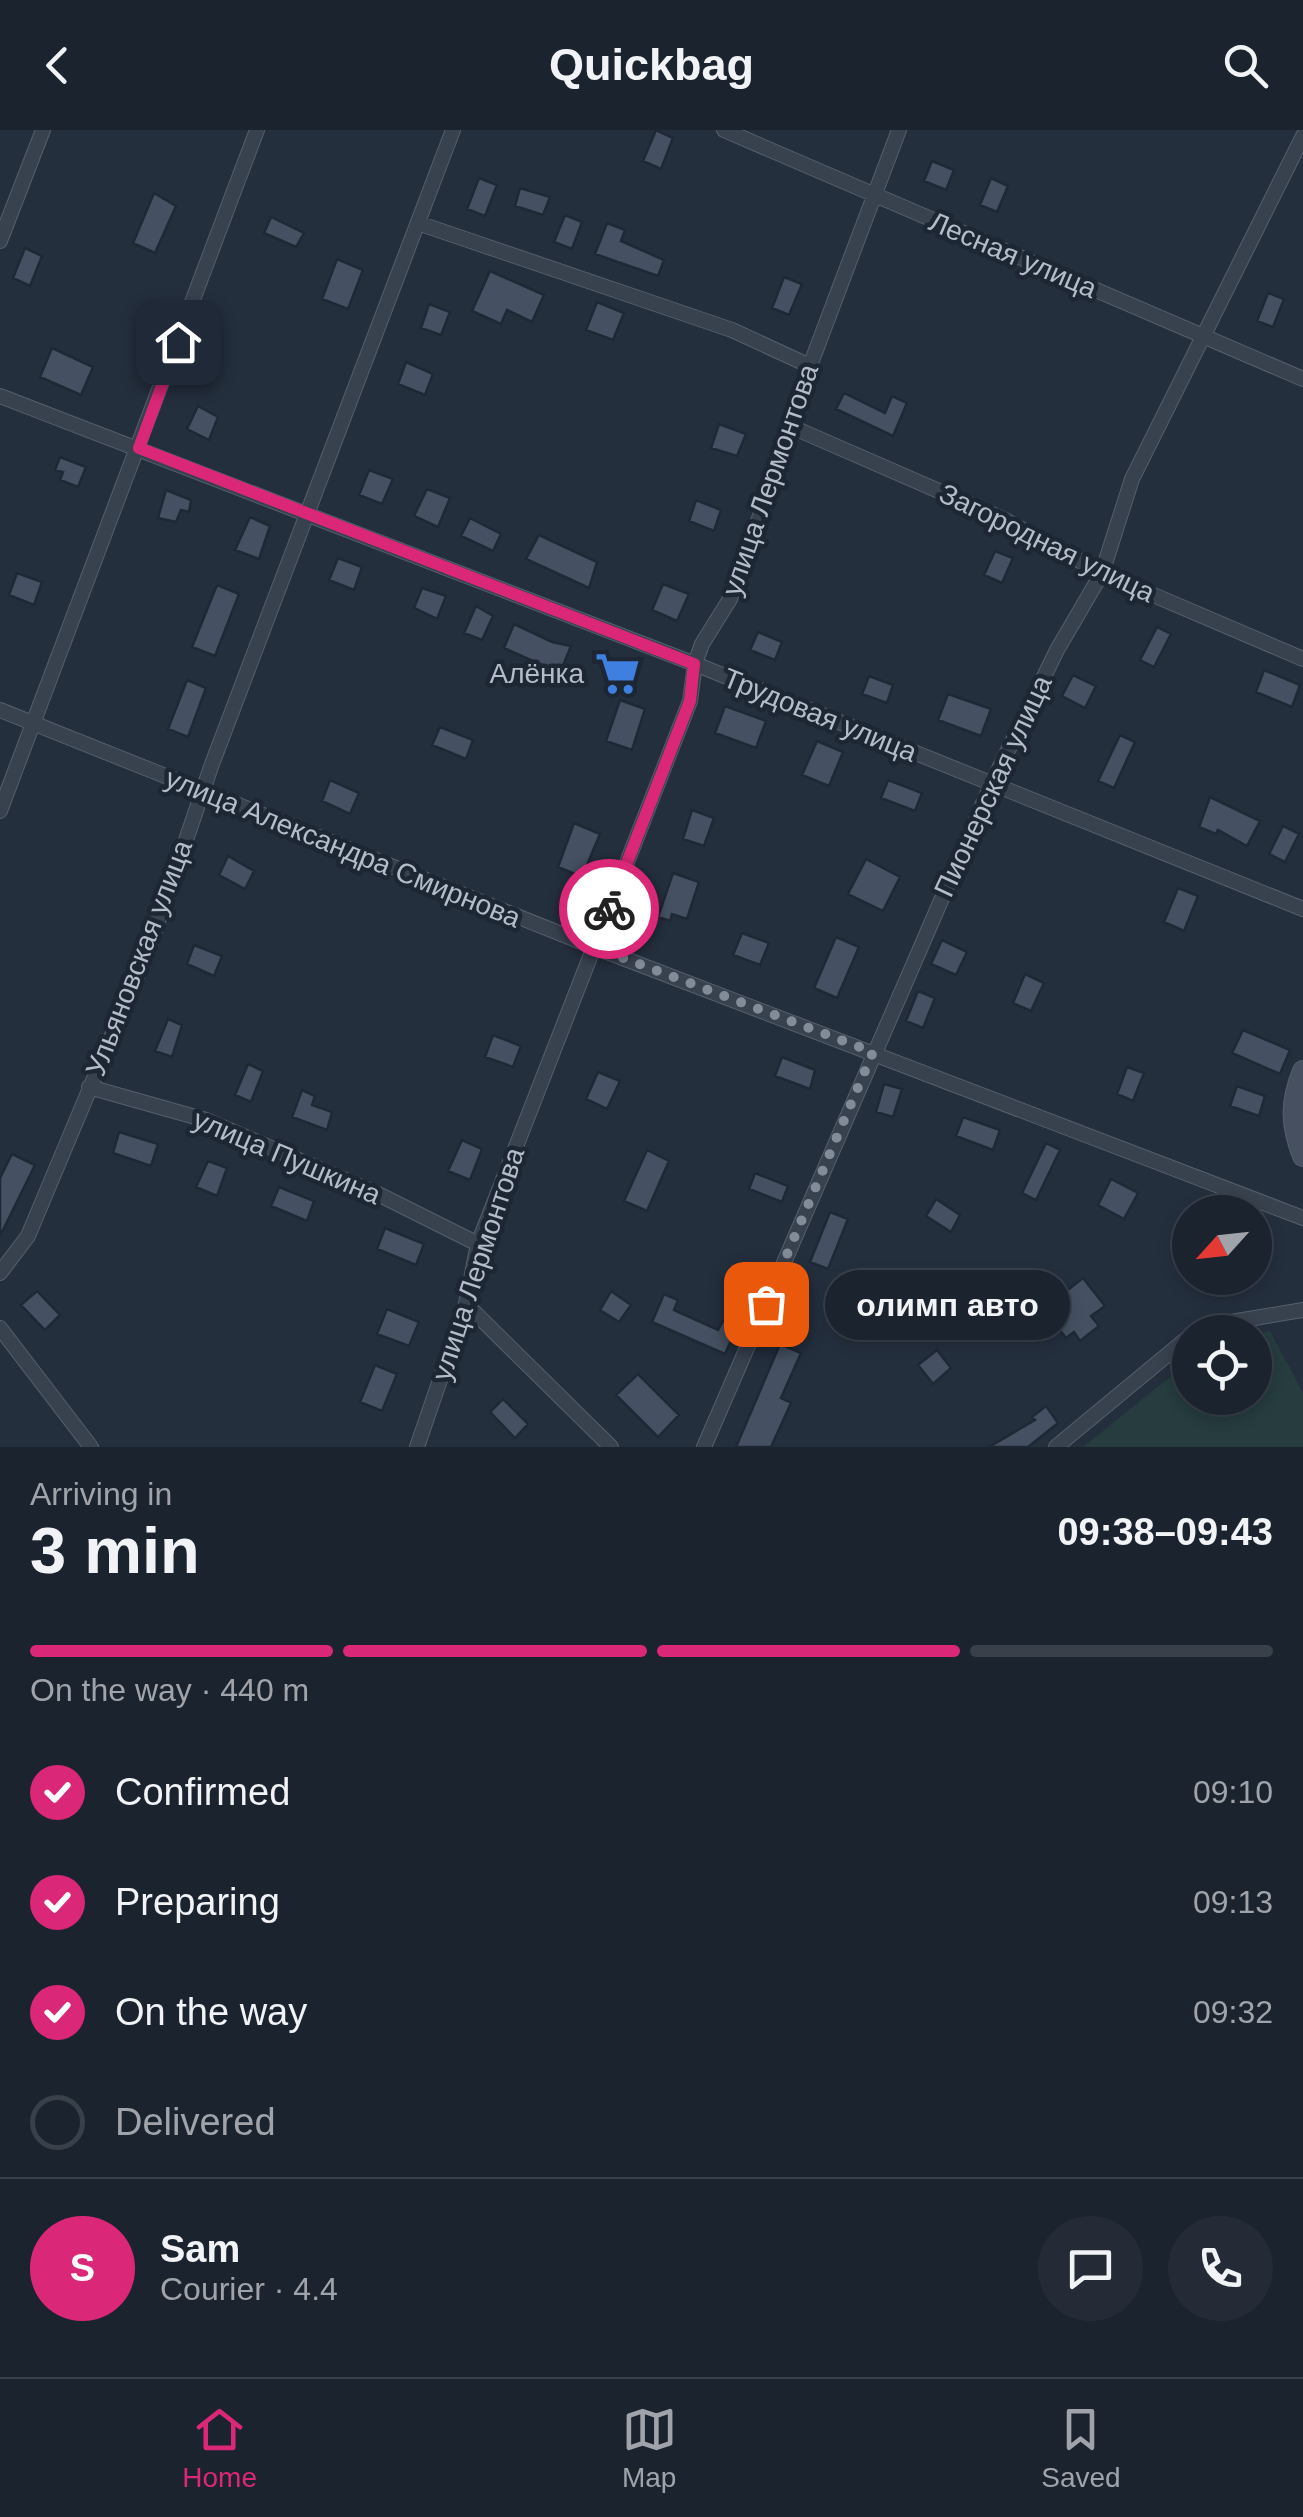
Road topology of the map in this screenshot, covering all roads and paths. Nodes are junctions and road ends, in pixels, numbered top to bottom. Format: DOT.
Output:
graph roads {
  1 [pos="43,130"];
  2 [pos="257,130"];
  3 [pos="453,130"];
  4 [pos="724,130"];
  5 [pos="900,130"];
  6 [pos="1303,136"];
  7 [pos="875,197"];
  8 [pos="418,222"];
  9 [pos="0,241"];
  10 [pos="1205,336"];
  11 [pos="810,366"];
  12 [pos="1303,379"];
  13 [pos="0,396"];
  14 [pos="792,426"];
  15 [pos="139,448"];
  16 [pos="309,514"];
  17 [pos="1102,573"];
  18 [pos="1303,659"];
  19 [pos="694,664"];
  20 [pos="0,710"];
  21 [pos="34,723"];
  22 [pos="992,783"];
  23 [pos="202,793"];
  24 [pos="0,810"];
  25 [pos="1303,909"];
  26 [pos="594,947"];
  27 [pos="873,1052"];
  28 [pos="1303,1071"];
  29 [pos="89,1087"];
  30 [pos="1303,1156"];
  31 [pos="1303,1218"];
  32 [pos="478,1244"];
  33 [pos="0,1273"];
  34 [pos="466,1304"];
  35 [pos="1303,1310"];
  36 [pos="1271,1315"];
  37 [pos="0,1328"];
  38 [pos="1172,1351"];
  39 [pos="91,1447"];
  40 [pos="417,1447"];
  41 [pos="611,1447"];
  42 [pos="704,1447"];
  43 [pos="1056,1447"];
  1 -- 9 [label="street"];
  2 -- 15 [label="street"];
  3 -- 8 [label="street, Ульяновская улица"];
  4 -- 7 [label="street, Лесная улица"];
  5 -- 7 [label="street, улица Лермонтова"];
  6 -- 10 [label="street, Пионерская улица"];
  7 -- 10 [label="street, Лесная улица"];
  7 -- 11 [label="street, улица Лермонтова"];
  8 -- 11 [label="street"];
  8 -- 16 [label="street, Ульяновская улица"];
  10 -- 12 [label="street, Лесная улица"];
  10 -- 17 [label="street, Пионерская улица"];
  11 -- 14 [label="street, улица Лермонтова"];
  13 -- 15 [label="street, Трудовая улица"];
  14 -- 17 [label="street, Загородная улица"];
  14 -- 19 [label="street, улица Лермонтова"];
  15 -- 16 [label="street, Трудовая улица"];
  15 -- 21 [label="street"];
  16 -- 19 [label="street, Трудовая улица"];
  16 -- 23 [label="street, Ульяновская улица"];
  17 -- 18 [label="street, Загородная улица"];
  17 -- 22 [label="street, Пионерская улица"];
  19 -- 22 [label="street, Трудовая улица"];
  19 -- 26 [label="street, улица Лермонтова"];
  20 -- 21 [label="street, улица Александра Смирнова"];
  21 -- 23 [label="street, улица Александра Смирнова"];
  21 -- 24 [label="street"];
  22 -- 25 [label="street, Трудовая улица"];
  22 -- 27 [label="street, Пионерская улица"];
  23 -- 26 [label="street, улица Александра Смирнова"];
  23 -- 29 [label="street, Ульяновская улица"];
  26 -- 27 [label="street, улица Александра Смирнова"];
  26 -- 32 [label="street, улица Лермонтова"];
  27 -- 31 [label="street, улица Александра Смирнова"];
  27 -- 42 [label="street, Пионерская улица"];
  28 -- 30 [label="street"];
  29 -- 32 [label="street, улица Пушкина"];
  29 -- 33 [label="street, Ульяновская улица"];
  32 -- 34 [label="street, улица Лермонтова"];
  34 -- 40 [label="street, улица Лермонтова"];
  34 -- 41 [label="street"];
  35 -- 36 [label="street"];
  37 -- 39 [label="street"];
  38 -- 43 [label="street"];
}
